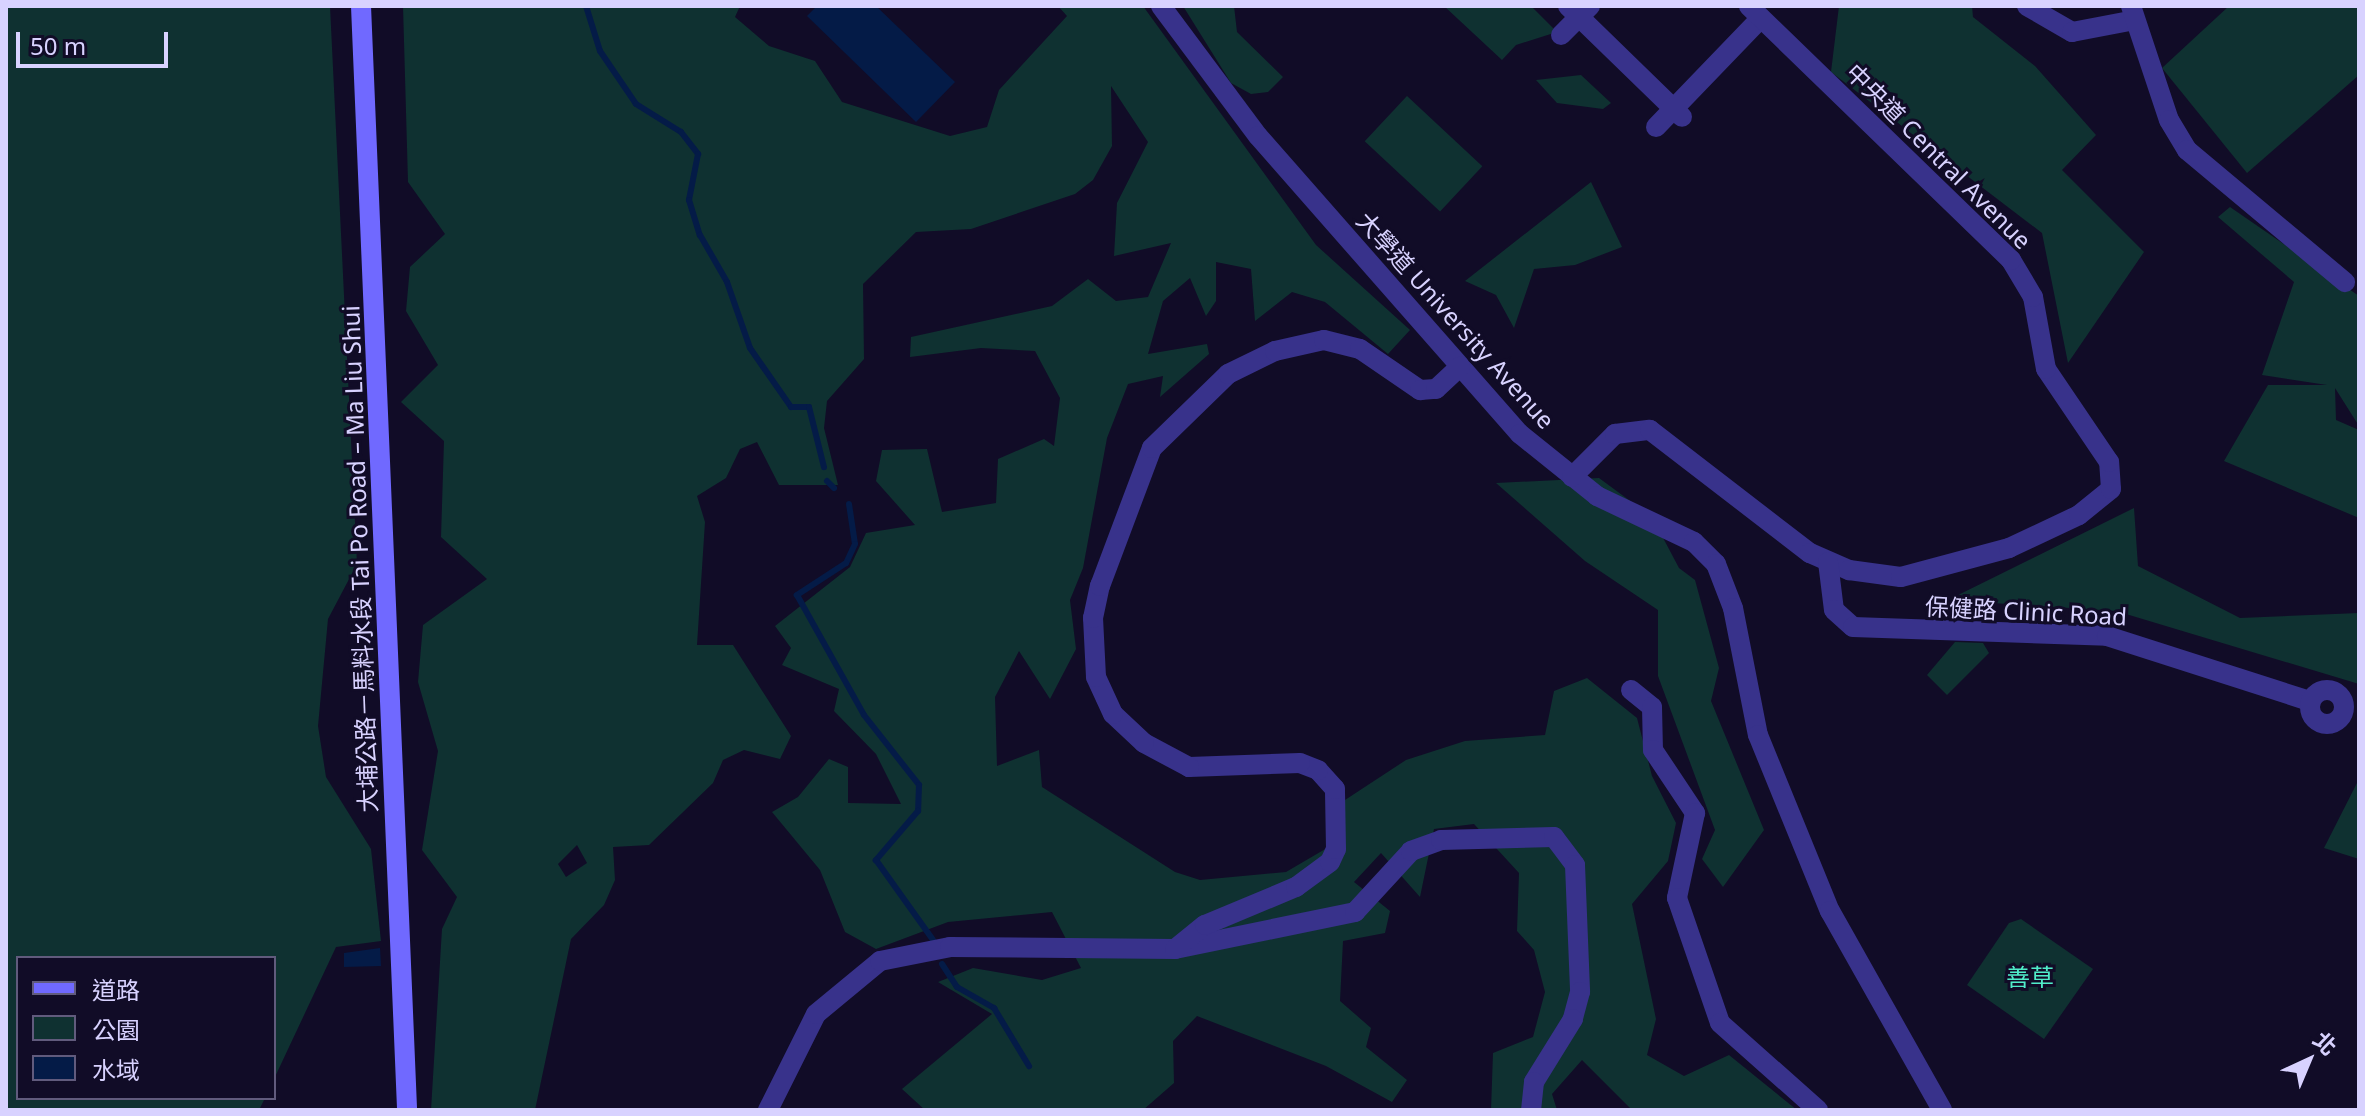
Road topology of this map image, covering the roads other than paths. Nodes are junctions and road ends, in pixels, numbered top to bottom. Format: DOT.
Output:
graph roads {
  1 [pos="361,6"];
  2 [pos="1161,6"];
  3 [pos="2027,6"];
  4 [pos="1579,10"];
  5 [pos="1755,12"];
  6 [pos="2133,13"];
  7 [pos="1561,35"];
  8 [pos="1678,113"];
  9 [pos="1656,127"];
  10 [pos="2345,282"];
  11 [pos="1460,367"];
  12 [pos="1572,477"];
  13 [pos="1828,562"];
  14 [pos="1631,690"];
  15 [pos="2310,701"];
  16 [pos="1175,949"];
  17 [pos="407,1110"];
  18 [pos="768,1110"];
  19 [pos="1531,1110"];
  20 [pos="1818,1110"];
  21 [pos="1942,1110"];
  1 -- 17 [label="main road, 大埔公路－馬料水段 Tai Po Road – Ma Liu Shui"];
  2 -- 11 [label="street, 大學道 University Avenue"];
  3 -- 6 [label="street"];
  4 -- 7 [label="street"];
  4 -- 8 [label="street"];
  5 -- 8 [label="street"];
  5 -- 13 [label="street, 中央道 Central Avenue"];
  6 -- 10 [label="street"];
  8 -- 9 [label="street"];
  11 -- 12 [label="street, 大學道 University Avenue"];
  11 -- 16 [label="street"];
  12 -- 13 [label="street, 中央道 Central Avenue"];
  12 -- 21 [label="street, 大學道 University Avenue"];
  13 -- 15 [label="street, 保健路 Clinic Road"];
  14 -- 20 [label="street"];
  16 -- 18 [label="street"];
  16 -- 19 [label="street"];
}
